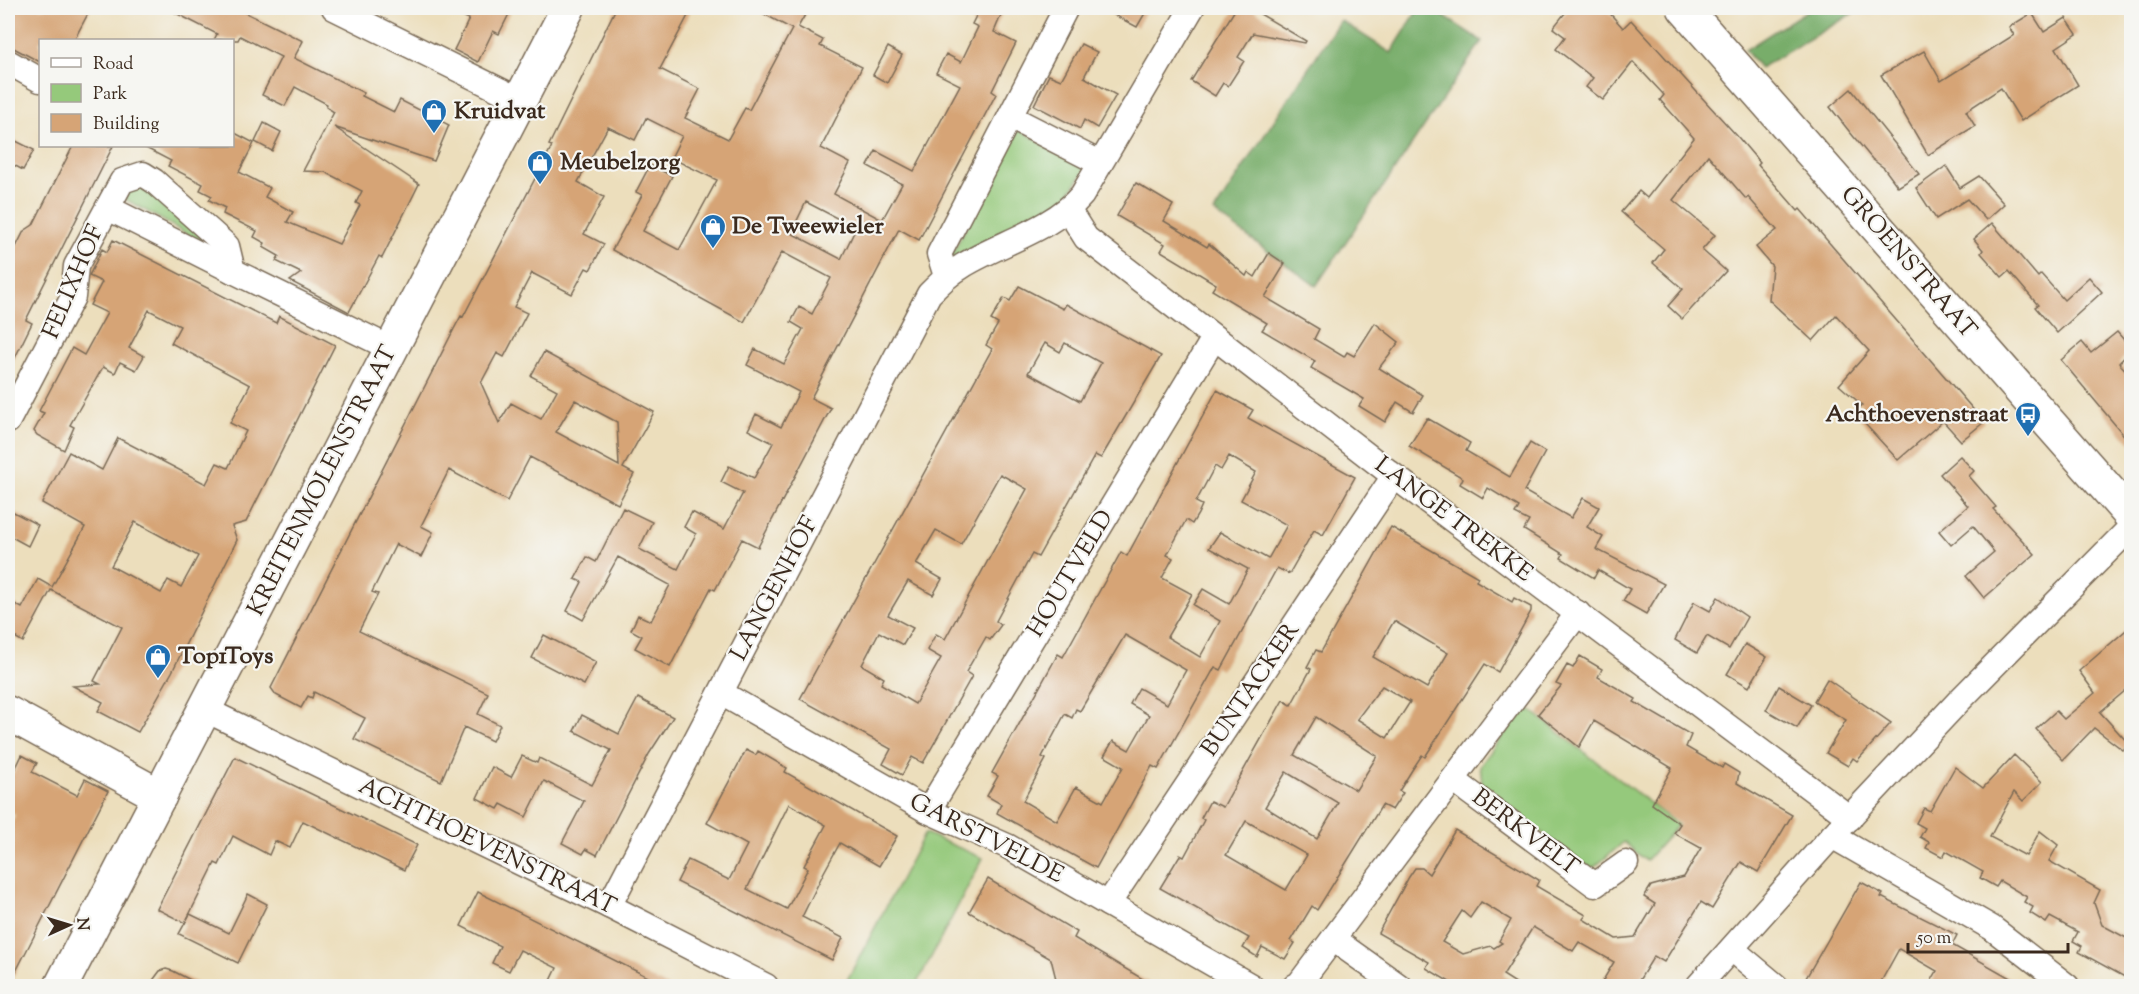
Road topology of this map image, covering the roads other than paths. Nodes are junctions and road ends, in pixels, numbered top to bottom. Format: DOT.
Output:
graph roads {
  1 [pos="334,8"];
  2 [pos="568,8"];
  3 [pos="1066,8"];
  4 [pos="1192,8"];
  5 [pos="1684,8"];
  6 [pos="8,62"];
  7 [pos="39,79"];
  8 [pos="520,100"];
  9 [pos="1010,117"];
  10 [pos="1100,163"];
  11 [pos="108,208"];
  12 [pos="1069,211"];
  13 [pos="233,271"];
  14 [pos="946,276"];
  15 [pos="1214,338"];
  16 [pos="392,349"];
  17 [pos="8,421"];
  18 [pos="1394,476"];
  19 [pos="2132,517"];
  20 [pos="2132,526"];
  21 [pos="1578,613"];
  22 [pos="721,693"];
  23 [pos="206,710"];
  24 [pos="8,713"];
  25 [pos="1453,780"];
  26 [pos="160,796"];
  27 [pos="928,811"];
  28 [pos="1850,818"];
  29 [pos="1832,836"];
  30 [pos="1626,862"];
  31 [pos="1108,904"];
  32 [pos="609,906"];
  33 [pos="1333,939"];
  34 [pos="1732,949"];
  35 [pos="61,987"];
  36 [pos="766,987"];
  37 [pos="1251,987"];
  38 [pos="1294,987"];
  39 [pos="1399,987"];
  40 [pos="1698,987"];
  41 [pos="1776,987"];
  42 [pos="2067,987"];
  1 -- 8 [label="street"];
  2 -- 8 [label="street, KREITENMOLENSTRAAT"];
  3 -- 9 [label="street"];
  4 -- 10 [label="street, LANGENHOF"];
  5 -- 19 [label="street, GROENSTRAAT"];
  6 -- 7 [label="street"];
  8 -- 16 [label="street, KREITENMOLENSTRAAT"];
  9 -- 10 [label="street"];
  9 -- 14 [label="street"];
  10 -- 12 [label="street, LANGENHOF"];
  11 -- 13 [label="street, FELIXHOF"];
  11 -- 13 [label="street, FELIXHOF"];
  11 -- 17 [label="street, FELIXHOF"];
  12 -- 14 [label="street, LANGENHOF"];
  12 -- 15 [label="street, LANGE TREKKE"];
  13 -- 16 [label="street, FELIXHOF"];
  14 -- 22 [label="street, LANGENHOF"];
  15 -- 18 [label="street, LANGE TREKKE"];
  15 -- 27 [label="street, HOUTVELD"];
  16 -- 23 [label="street, KREITENMOLENSTRAAT"];
  18 -- 21 [label="street, LANGE TREKKE"];
  18 -- 31 [label="street, BUNTACKER"];
  20 -- 28 [label="street"];
  21 -- 25 [label="street, BERKVELT"];
  21 -- 28 [label="street, LANGE TREKKE"];
  22 -- 27 [label="street, GARSTVELDE"];
  22 -- 32 [label="street, LANGENHOF"];
  23 -- 26 [label="street, KREITENMOLENSTRAAT"];
  23 -- 32 [label="street, ACHTHOEVENSTRAAT"];
  24 -- 26 [label="street"];
  25 -- 30 [label="street, BERKVELT"];
  25 -- 33 [label="street, BERKVELT"];
  26 -- 35 [label="street, KREITENMOLENSTRAAT"];
  27 -- 31 [label="street, GARSTVELDE"];
  28 -- 29 [label="street"];
  29 -- 34 [label="street"];
  29 -- 42 [label="street"];
  31 -- 37 [label="street, GARSTVELDE"];
  32 -- 36 [label="street, ACHTHOEVENSTRAAT"];
  33 -- 38 [label="street"];
  33 -- 39 [label="street"];
  34 -- 40 [label="street"];
  34 -- 41 [label="street"];
}
